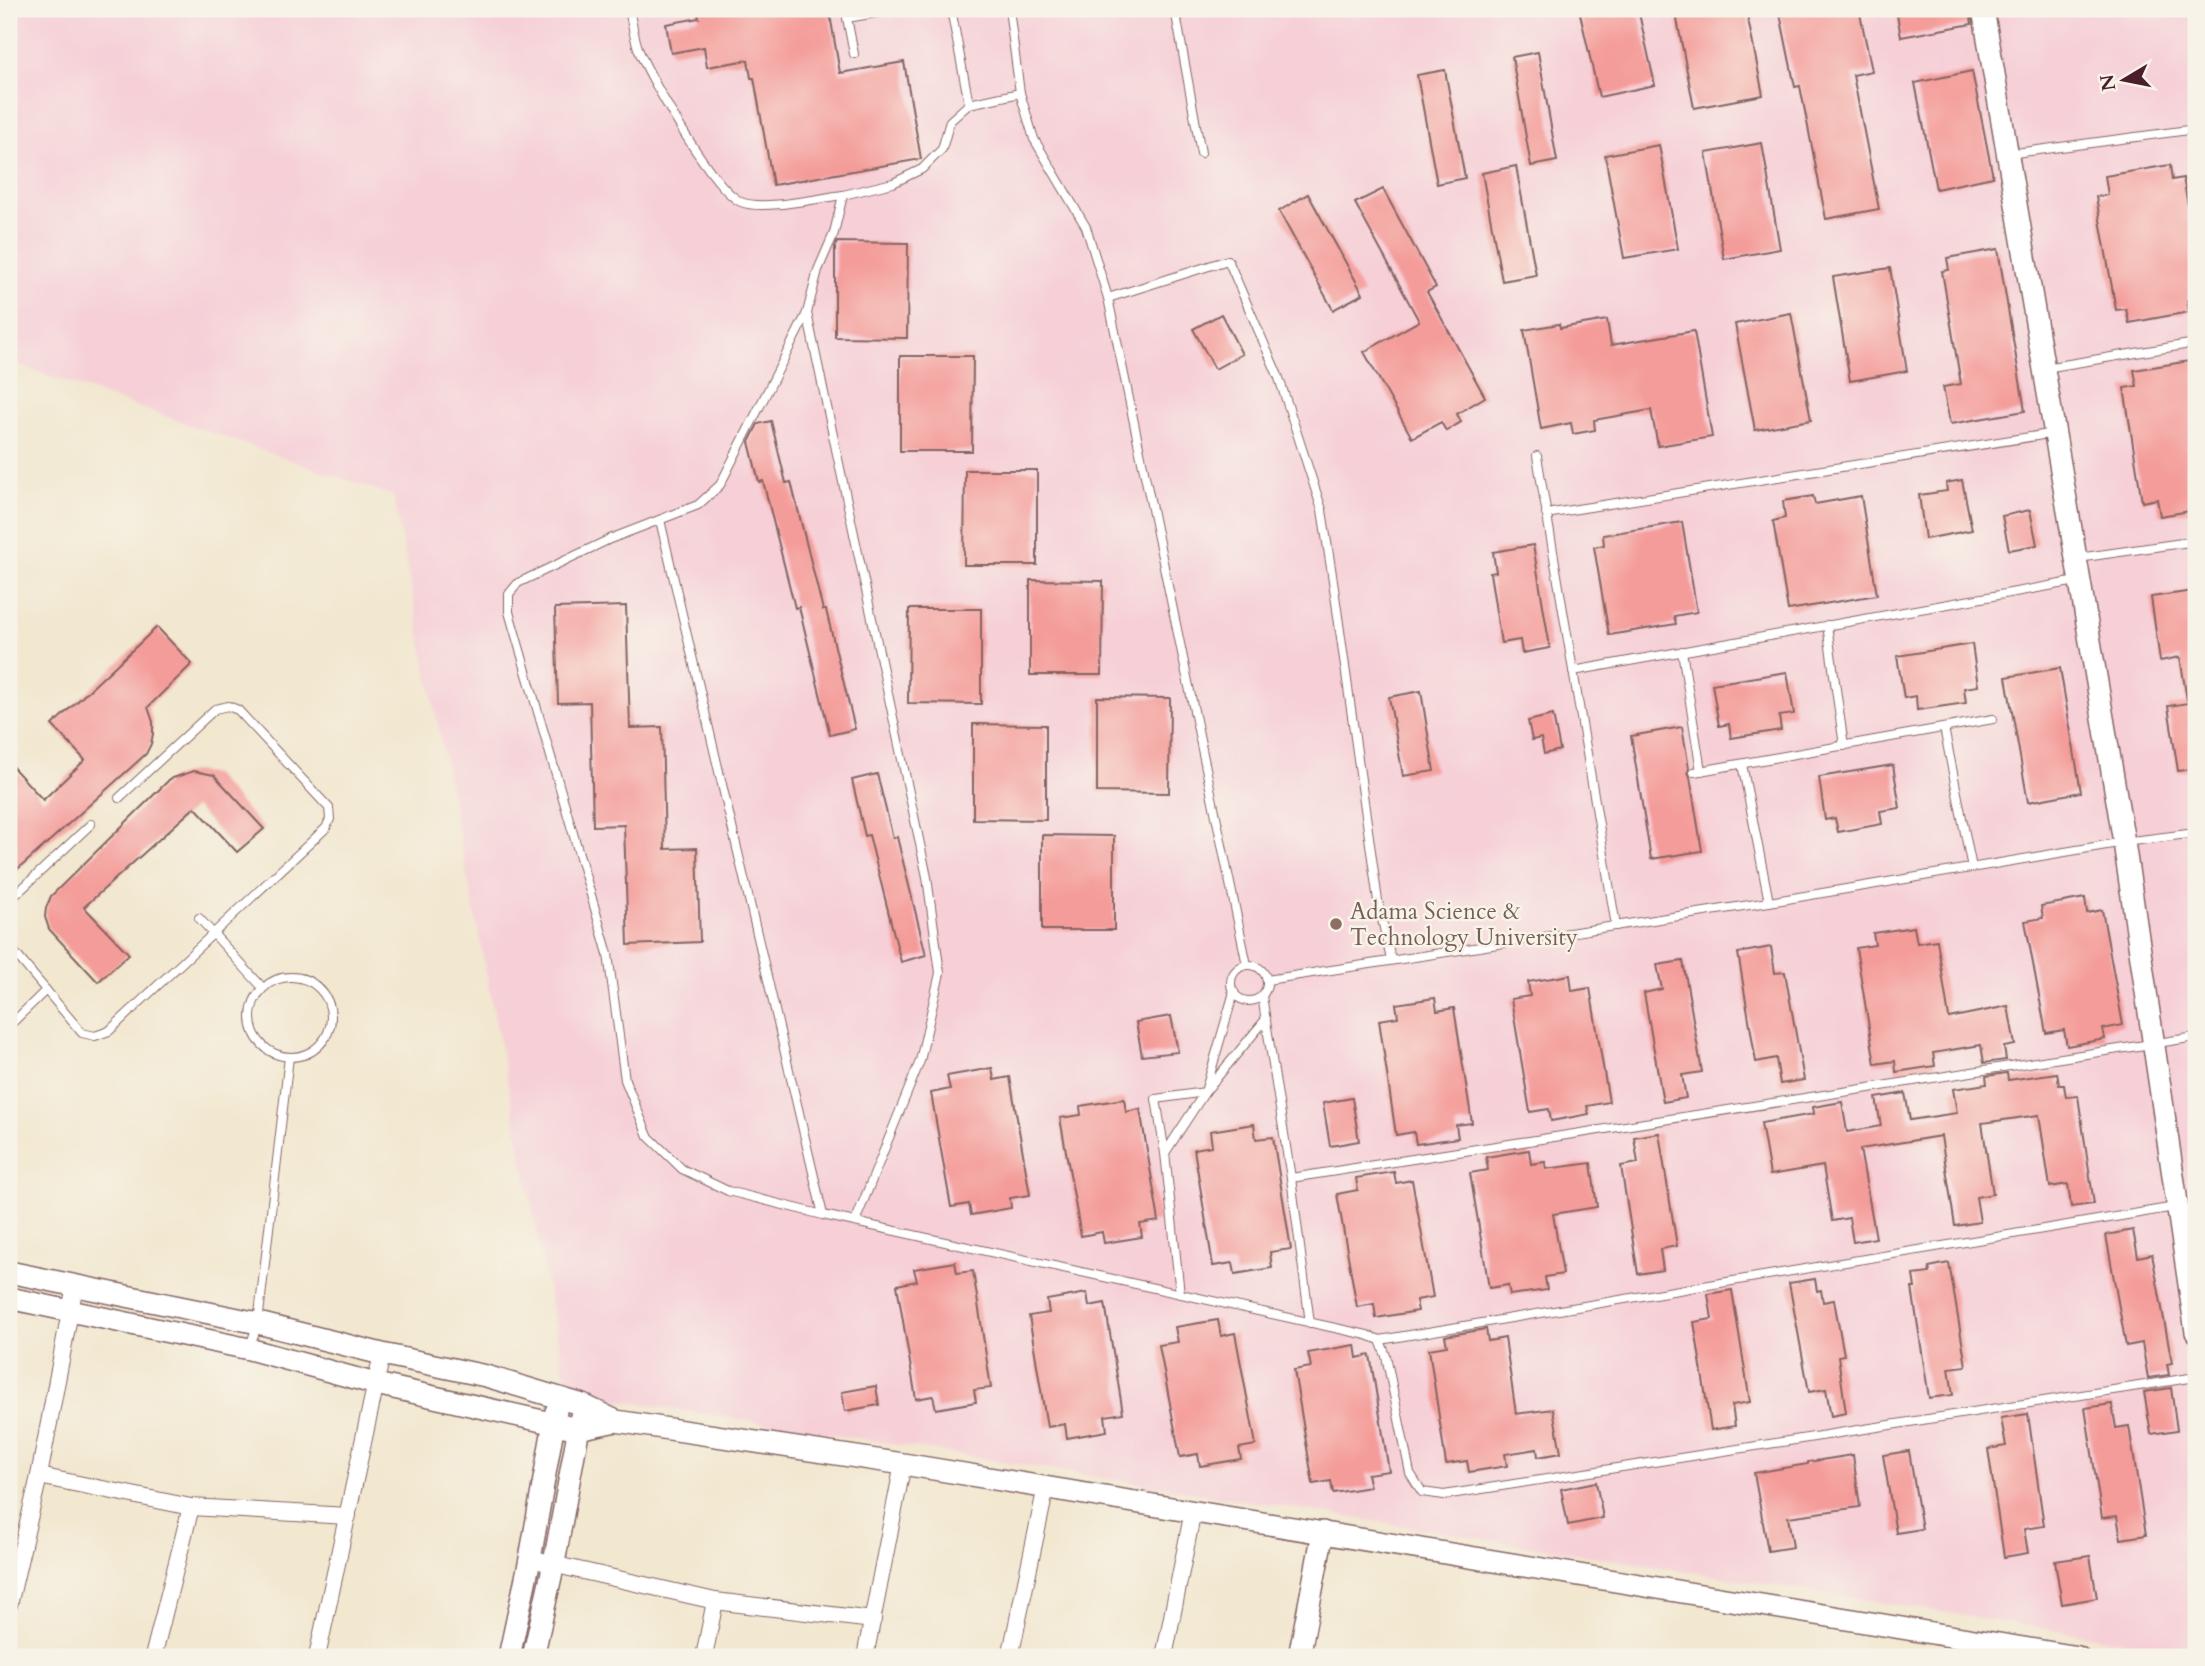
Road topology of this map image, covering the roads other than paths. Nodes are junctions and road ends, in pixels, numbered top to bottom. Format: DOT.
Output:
graph roads {
  1 [pos="629,9"];
  2 [pos="899,9"];
  3 [pos="949,9"];
  4 [pos="1009,9"];
  5 [pos="1175,9"];
  6 [pos="1983,9"];
  7 [pos="854,54"];
  8 [pos="1020,93"];
  9 [pos="969,104"];
  10 [pos="2196,129"];
  11 [pos="1201,153"];
  12 [pos="2007,154"];
  13 [pos="843,195"];
  14 [pos="1108,298"];
  15 [pos="807,313"];
  16 [pos="2196,343"];
  17 [pos="2045,368"];
  18 [pos="2054,433"];
  19 [pos="1537,456"];
  20 [pos="1546,514"];
  21 [pos="660,520"];
  22 [pos="2196,541"];
  23 [pos="2076,558"];
  24 [pos="2080,580"];
  25 [pos="1827,625"];
  26 [pos="1682,651"];
  27 [pos="1573,671"];
  28 [pos="1993,719"];
  29 [pos="1944,728"];
  30 [pos="1844,746"];
  31 [pos="1742,764"];
  32 [pos="119,798"];
  33 [pos="91,824"];
  34 [pos="2196,833"];
  35 [pos="2124,842"];
  36 [pos="1972,868"];
  37 [pos="9,901"];
  38 [pos="1769,902"];
  39 [pos="199,918"];
  40 [pos="1616,926"];
  41 [pos="212,933"];
  42 [pos="9,946"];
  43 [pos="1391,960"];
  44 [pos="1247,965"];
  45 [pos="1267,980"];
  46 [pos="263,988"];
  47 [pos="46,990"];
  48 [pos="1234,992"];
  49 [pos="1262,996"];
  50 [pos="1266,1019"];
  51 [pos="9,1026"];
  52 [pos="2196,1037"];
  53 [pos="2154,1043"];
  54 [pos="289,1057"];
  55 [pos="1205,1092"];
  56 [pos="1165,1153"];
  57 [pos="1291,1178"];
  58 [pos="2178,1207"];
  59 [pos="823,1215"];
  60 [pos="855,1222"];
  61 [pos="9,1272"];
  62 [pos="75,1285"];
  63 [pos="1180,1294"];
  64 [pos="9,1298"];
  65 [pos="69,1311"];
  66 [pos="258,1323"];
  67 [pos="1310,1323"];
  68 [pos="2196,1332"];
  69 [pos="1380,1340"];
  70 [pos="249,1349"];
  71 [pos="382,1354"];
  72 [pos="2196,1377"];
  73 [pos="376,1384"];
  74 [pos="559,1399"];
  75 [pos="583,1405"];
  76 [pos="616,1421"];
  77 [pos="554,1423"];
  78 [pos="578,1429"];
  79 [pos="903,1464"];
  80 [pos="39,1475"];
  81 [pos="1046,1487"];
  82 [pos="191,1507"];
  83 [pos="1193,1511"];
  84 [pos="348,1516"];
  85 [pos="1323,1532"];
  86 [pos="530,1559"];
  87 [pos="554,1563"];
  88 [pos="715,1601"];
  89 [pos="9,1605"];
  90 [pos="873,1620"];
  91 [pos="153,1657"];
  92 [pos="317,1657"];
  93 [pos="509,1657"];
  94 [pos="533,1657"];
  95 [pos="704,1657"];
  96 [pos="865,1657"];
  97 [pos="1010,1657"];
  98 [pos="1164,1657"];
  99 [pos="1299,1657"];
  100 [pos="2074,1657"];
  1 -- 13 [label="lane"];
  2 -- 7 [label="lane"];
  3 -- 9 [label="lane"];
  4 -- 8 [label="lane"];
  5 -- 11 [label="lane"];
  6 -- 12 [label="street"];
  8 -- 9 [label="lane"];
  8 -- 14 [label="lane"];
  9 -- 13 [label="lane"];
  10 -- 12 [label="lane"];
  12 -- 17 [label="street"];
  13 -- 15 [label="lane"];
  14 -- 43 [label="lane"];
  14 -- 44 [label="lane"];
  15 -- 21 [label="lane"];
  15 -- 60 [label="lane"];
  16 -- 17 [label="lane"];
  17 -- 18 [label="street"];
  18 -- 20 [label="lane"];
  18 -- 23 [label="street"];
  19 -- 20 [label="lane"];
  20 -- 27 [label="lane"];
  21 -- 59 [label="lane"];
  21 -- 59 [label="lane"];
  22 -- 23 [label="lane"];
  23 -- 24 [label="street"];
  24 -- 25 [label="lane"];
  24 -- 35 [label="street"];
  25 -- 26 [label="lane"];
  25 -- 30 [label="lane"];
  26 -- 27 [label="lane"];
  26 -- 31 [label="lane"];
  27 -- 40 [label="lane"];
  28 -- 29 [label="lane"];
  29 -- 30 [label="lane"];
  29 -- 36 [label="lane"];
  30 -- 31 [label="lane"];
  31 -- 38 [label="lane"];
  32 -- 41 [label="lane"];
  33 -- 37 [label="lane"];
  34 -- 35 [label="lane"];
  35 -- 36 [label="lane"];
  35 -- 53 [label="street"];
  36 -- 38 [label="lane"];
  38 -- 40 [label="lane"];
  39 -- 41 [label="lane"];
  40 -- 43 [label="lane"];
  41 -- 46 [label="lane"];
  41 -- 47 [label="lane"];
  42 -- 47 [label="lane"];
  43 -- 45 [label="lane"];
  44 -- 45 [label="lane"];
  44 -- 48 [label="lane"];
  45 -- 49 [label="lane"];
  46 -- 54 [label="lane"];
  46 -- 54 [label="lane"];
  47 -- 51 [label="lane"];
  48 -- 49 [label="lane"];
  48 -- 55 [label="lane"];
  49 -- 50 [label="lane"];
  50 -- 55 [label="lane"];
  50 -- 57 [label="lane"];
  52 -- 53 [label="lane"];
  53 -- 57 [label="lane"];
  53 -- 58 [label="street"];
  54 -- 66 [label="lane"];
  55 -- 56 [label="lane"];
  55 -- 56 [label="lane"];
  56 -- 63 [label="lane"];
  57 -- 67 [label="lane"];
  58 -- 68 [label="street"];
  58 -- 69 [label="lane"];
  59 -- 60 [label="lane"];
  60 -- 63 [label="lane"];
  61 -- 62 [label="street"];
  62 -- 65 [label="street"];
  62 -- 66 [label="street"];
  63 -- 67 [label="lane"];
  64 -- 65 [label="street"];
  65 -- 70 [label="street"];
  65 -- 80 [label="street"];
  66 -- 70 [label="lane"];
  66 -- 71 [label="street"];
  67 -- 69 [label="lane"];
  69 -- 72 [label="lane"];
  70 -- 73 [label="street"];
  71 -- 73 [label="street"];
  71 -- 74 [label="street"];
  73 -- 77 [label="street"];
  73 -- 84 [label="street"];
  74 -- 75 [label="street"];
  74 -- 77 [label="street"];
  75 -- 76 [label="street"];
  75 -- 78 [label="street"];
  76 -- 78 [label="street"];
  76 -- 79 [label="street"];
  77 -- 78 [label="street"];
  77 -- 86 [label="street"];
  78 -- 87 [label="street"];
  79 -- 81 [label="street"];
  79 -- 90 [label="street"];
  80 -- 82 [label="street"];
  80 -- 89 [label="street"];
  81 -- 83 [label="street"];
  81 -- 97 [label="street"];
  82 -- 84 [label="street"];
  82 -- 91 [label="street"];
  83 -- 85 [label="street"];
  83 -- 98 [label="street"];
  84 -- 92 [label="street"];
  85 -- 99 [label="street"];
  85 -- 100 [label="street"];
  86 -- 87 [label="street"];
  86 -- 93 [label="street"];
  87 -- 88 [label="street"];
  87 -- 94 [label="street"];
  88 -- 90 [label="street"];
  88 -- 95 [label="street"];
  90 -- 96 [label="street"];
}
